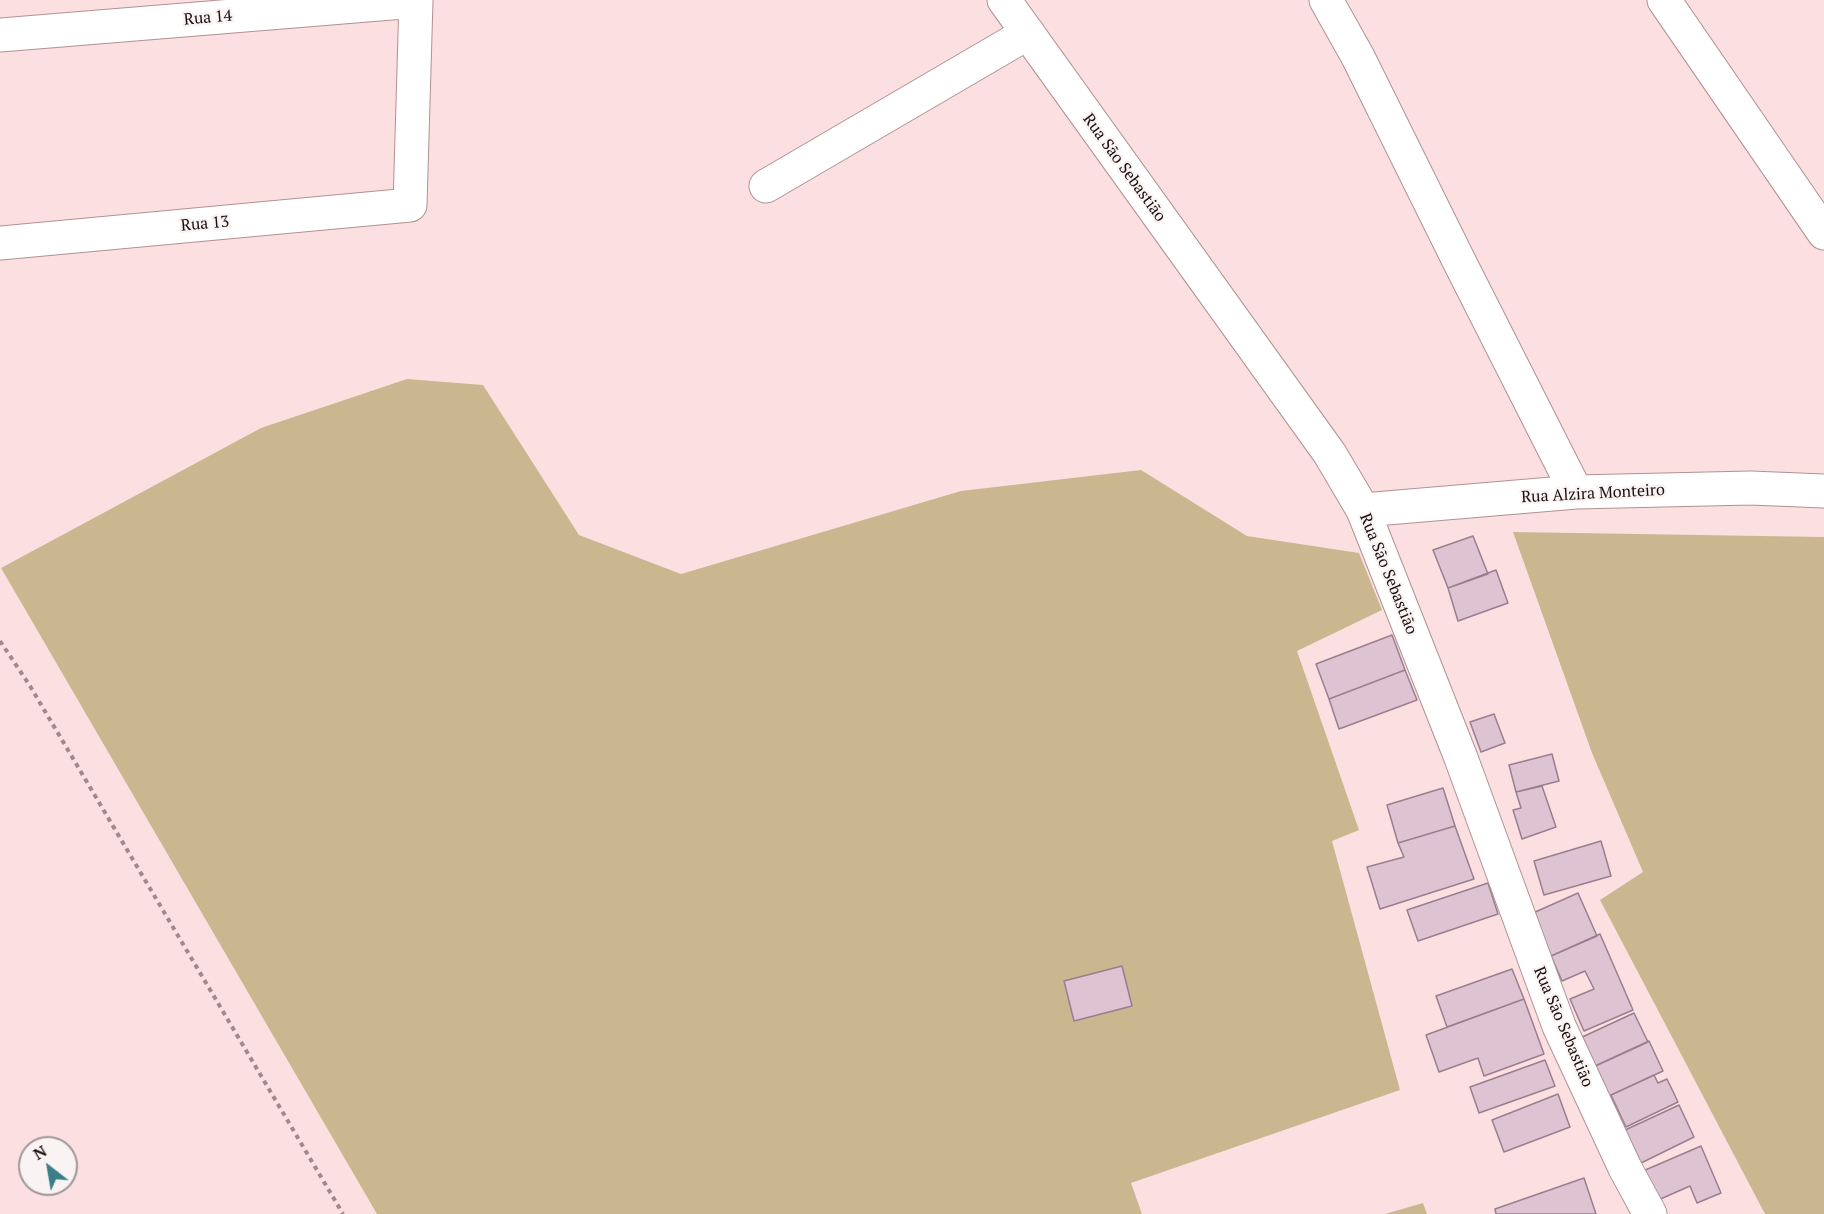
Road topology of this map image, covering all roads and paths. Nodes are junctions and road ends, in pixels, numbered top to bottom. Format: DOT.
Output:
graph roads {
  1 [pos="1004,0"];
  2 [pos="1326,0"];
  3 [pos="1664,0"];
  4 [pos="416,1"];
  5 [pos="1028,33"];
  6 [pos="0,35"];
  7 [pos="766,186"];
  8 [pos="1824,233"];
  9 [pos="0,243"];
  10 [pos="1824,491"];
  11 [pos="1576,492"];
  12 [pos="1363,510"];
  13 [pos="0,641"];
  14 [pos="343,1214"];
  15 [pos="1650,1214"];
  1 -- 5 [label="street, Rua São Sebastião"];
  2 -- 11 [label="street"];
  3 -- 8 [label="street"];
  4 -- 6 [label="street, Rua 14"];
  4 -- 9 [label="street, Rua 13"];
  5 -- 7 [label="street"];
  5 -- 12 [label="street, Rua São Sebastião"];
  10 -- 11 [label="street, Rua Alzira Monteiro"];
  11 -- 12 [label="street, Rua Alzira Monteiro"];
  12 -- 15 [label="street, Rua São Sebastião"];
  13 -- 14 [label="path"];
}
